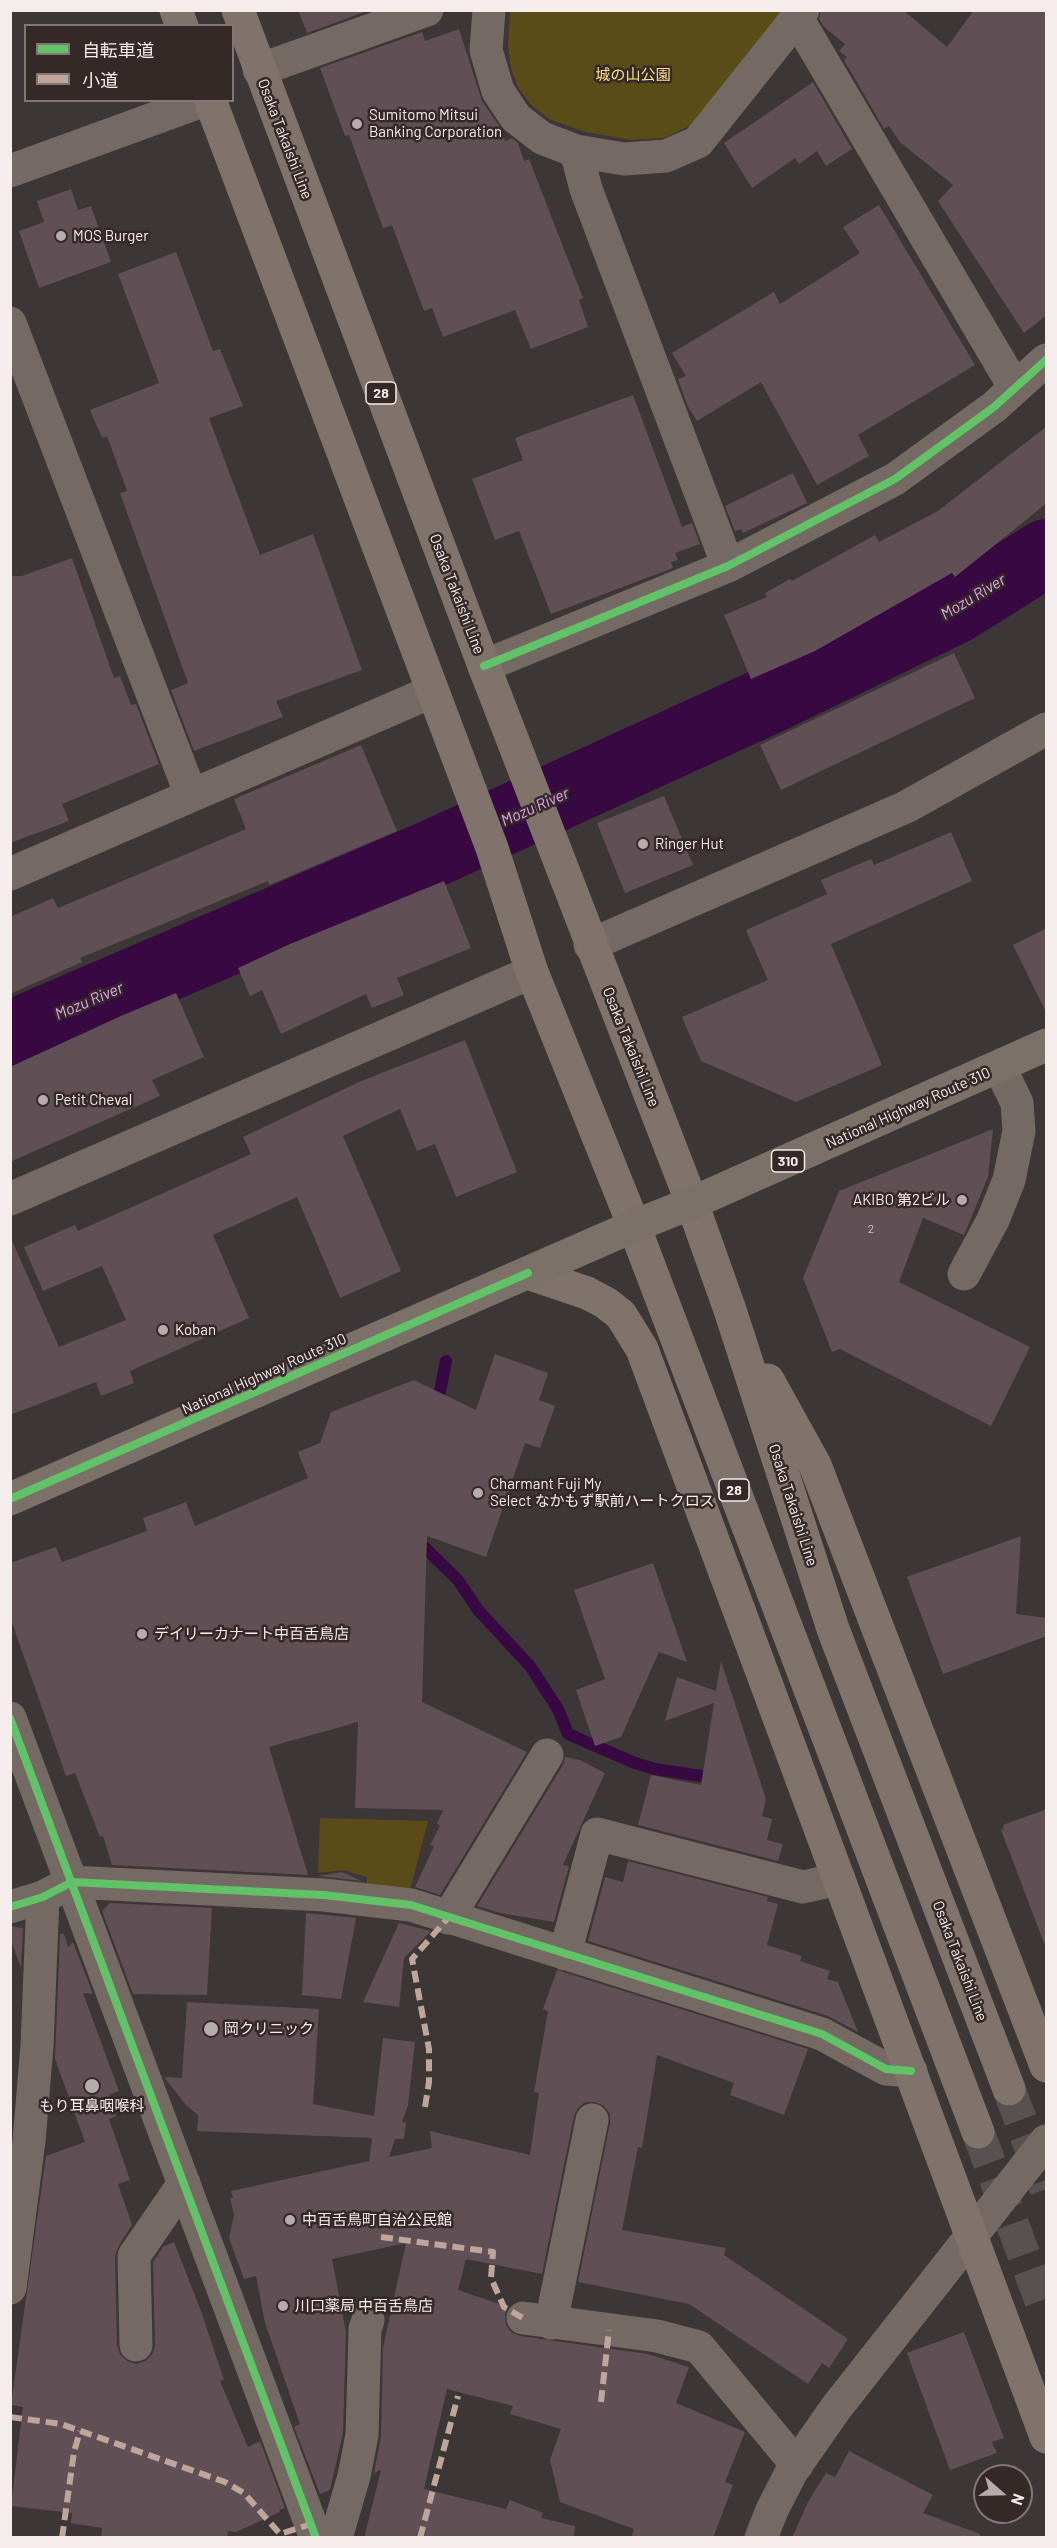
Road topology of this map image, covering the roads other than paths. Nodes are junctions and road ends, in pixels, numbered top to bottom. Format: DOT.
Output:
graph roads {
  1 [pos="238,10"];
  2 [pos="428,10"];
  3 [pos="489,10"];
  4 [pos="800,14"];
  5 [pos="259,69"];
  6 [pos="202,102"];
  7 [pos="209,102"];
  8 [pos="576,151"];
  9 [pos="10,171"];
  10 [pos="10,323"];
  11 [pos="1047,360"];
  12 [pos="1015,388"];
  13 [pos="728,566"];
  14 [pos="484,666"];
  15 [pos="431,692"];
  16 [pos="1047,729"];
  17 [pos="191,795"];
  18 [pos="10,874"];
  19 [pos="590,945"];
  20 [pos="532,972"];
  21 [pos="1047,1045"];
  22 [pos="1000,1068"];
  23 [pos="10,1199"];
  24 [pos="692,1203"];
  25 [pos="634,1226"];
  26 [pos="528,1273"];
  27 [pos="964,1274"];
  28 [pos="730,1310"];
  29 [pos="10,1499"];
  30 [pos="10,1718"];
  31 [pos="547,1755"];
  32 [pos="839,1879"];
  33 [pos="58,1890"];
  34 [pos="10,1907"];
  35 [pos="448,1917"];
  36 [pos="565,1954"];
  37 [pos="1047,2066"];
  38 [pos="911,2071"];
  39 [pos="1009,2089"];
  40 [pos="21,2090"];
  41 [pos="592,2120"];
  42 [pos="978,2132"];
  43 [pos="1047,2141"];
  44 [pos="184,2183"];
  45 [pos="16,2195"];
  46 [pos="972,2237"];
  47 [pos="10,2288"];
  48 [pos="368,2320"];
  49 [pos="135,2345"];
  50 [pos="1047,2437"];
  51 [pos="797,2464"];
  52 [pos="316,2538"];
  53 [pos="336,2538"];
  54 [pos="761,2538"];
  1 -- 5 [label="main road, Osaka Takaishi Line / 28"];
  2 -- 5 [label="street"];
  3 -- 8 [label="street"];
  4 -- 8 [label="street"];
  4 -- 12 [label="street"];
  5 -- 14 [label="main road, Osaka Takaishi Line / 28"];
  6 -- 9 [label="street"];
  7 -- 15 [label="main road, 28"];
  8 -- 13 [label="street"];
  10 -- 17 [label="street"];
  11 -- 12 [label="street"];
  12 -- 13 [label="street"];
  13 -- 14 [label="street"];
  14 -- 19 [label="main road, Osaka Takaishi Line / 28"];
  15 -- 17 [label="street"];
  15 -- 20 [label="main road, 28"];
  16 -- 19 [label="street"];
  17 -- 18 [label="street"];
  19 -- 24 [label="main road, Osaka Takaishi Line / 28"];
  20 -- 23 [label="street"];
  20 -- 25 [label="main road, 28"];
  21 -- 22 [label="highway, National Highway Route 310 / 310"];
  22 -- 24 [label="highway, National Highway Route 310 / 310"];
  22 -- 27 [label="street"];
  24 -- 25 [label="highway, National Highway Route 310 / 310"];
  24 -- 28 [label="main road, Osaka Takaishi Line / 28"];
  25 -- 26 [label="highway, National Highway Route 310 / 310"];
  25 -- 42 [label="main road, 28"];
  26 -- 29 [label="highway, National Highway Route 310 / 310"];
  26 -- 32 [label="main road"];
  28 -- 37 [label="main road"];
  28 -- 39 [label="main road, Osaka Takaishi Line / 28"];
  30 -- 33 [label="street"];
  31 -- 35 [label="street"];
  32 -- 36 [label="street"];
  32 -- 38 [label="main road"];
  33 -- 34 [label="street"];
  33 -- 35 [label="street"];
  33 -- 40 [label="street"];
  33 -- 44 [label="street"];
  35 -- 36 [label="street"];
  36 -- 38 [label="street"];
  38 -- 46 [label="main road"];
  40 -- 45 [label="street"];
  41 -- 51 [label="street"];
  43 -- 46 [label="street"];
  44 -- 49 [label="street"];
  44 -- 52 [label="street"];
  45 -- 47 [label="street"];
  46 -- 50 [label="main road"];
  46 -- 51 [label="street"];
  48 -- 53 [label="street"];
  51 -- 54 [label="street"];
}
